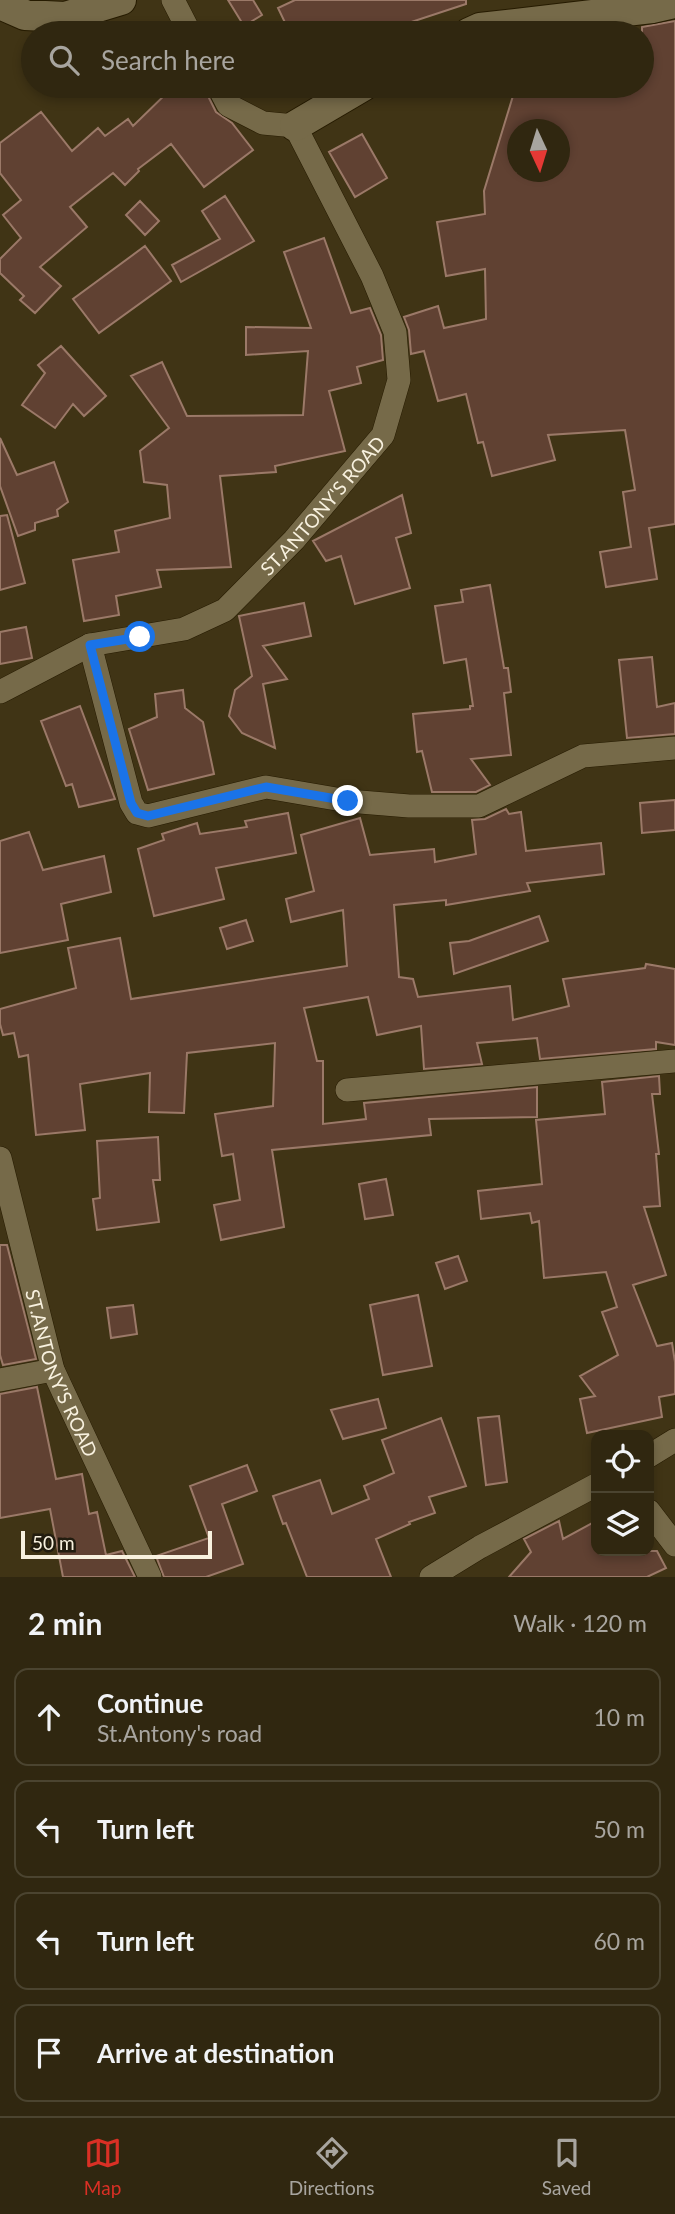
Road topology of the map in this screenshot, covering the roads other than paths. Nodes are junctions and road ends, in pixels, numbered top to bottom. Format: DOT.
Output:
graph roads {
  1 [pos="121,0"];
  2 [pos="173,0"];
  3 [pos="0,4"];
  4 [pos="659,4"];
  5 [pos="184,21"];
  6 [pos="532,21"];
  7 [pos="224,98"];
  8 [pos="342,98"];
  9 [pos="295,126"];
  10 [pos="90,645"];
  11 [pos="0,692"];
  12 [pos="675,748"];
  13 [pos="675,1061"];
  14 [pos="347,1090"];
  15 [pos="0,1158"];
  16 [pos="53,1370"];
  17 [pos="0,1380"];
  18 [pos="675,1440"];
  19 [pos="654,1453"];
  20 [pos="591,1489"];
  21 [pos="654,1518"];
  22 [pos="675,1545"];
  23 [pos="150,1577"];
  24 [pos="431,1577"];
  1 -- 3 [label="street"];
  2 -- 5 [label="street"];
  4 -- 6 [label="street"];
  7 -- 9 [label="street"];
  8 -- 9 [label="street"];
  9 -- 10 [label="street, ST.ANTONY'S ROAD"];
  10 -- 11 [label="street, ST.ANTONY'S ROAD"];
  10 -- 12 [label="street"];
  13 -- 14 [label="street"];
  15 -- 16 [label="street, ST.ANTONY'S ROAD"];
  16 -- 17 [label="street"];
  16 -- 23 [label="street, ST.ANTONY'S ROAD"];
  18 -- 19 [label="street"];
  20 -- 24 [label="street"];
  21 -- 22 [label="street"];
}
